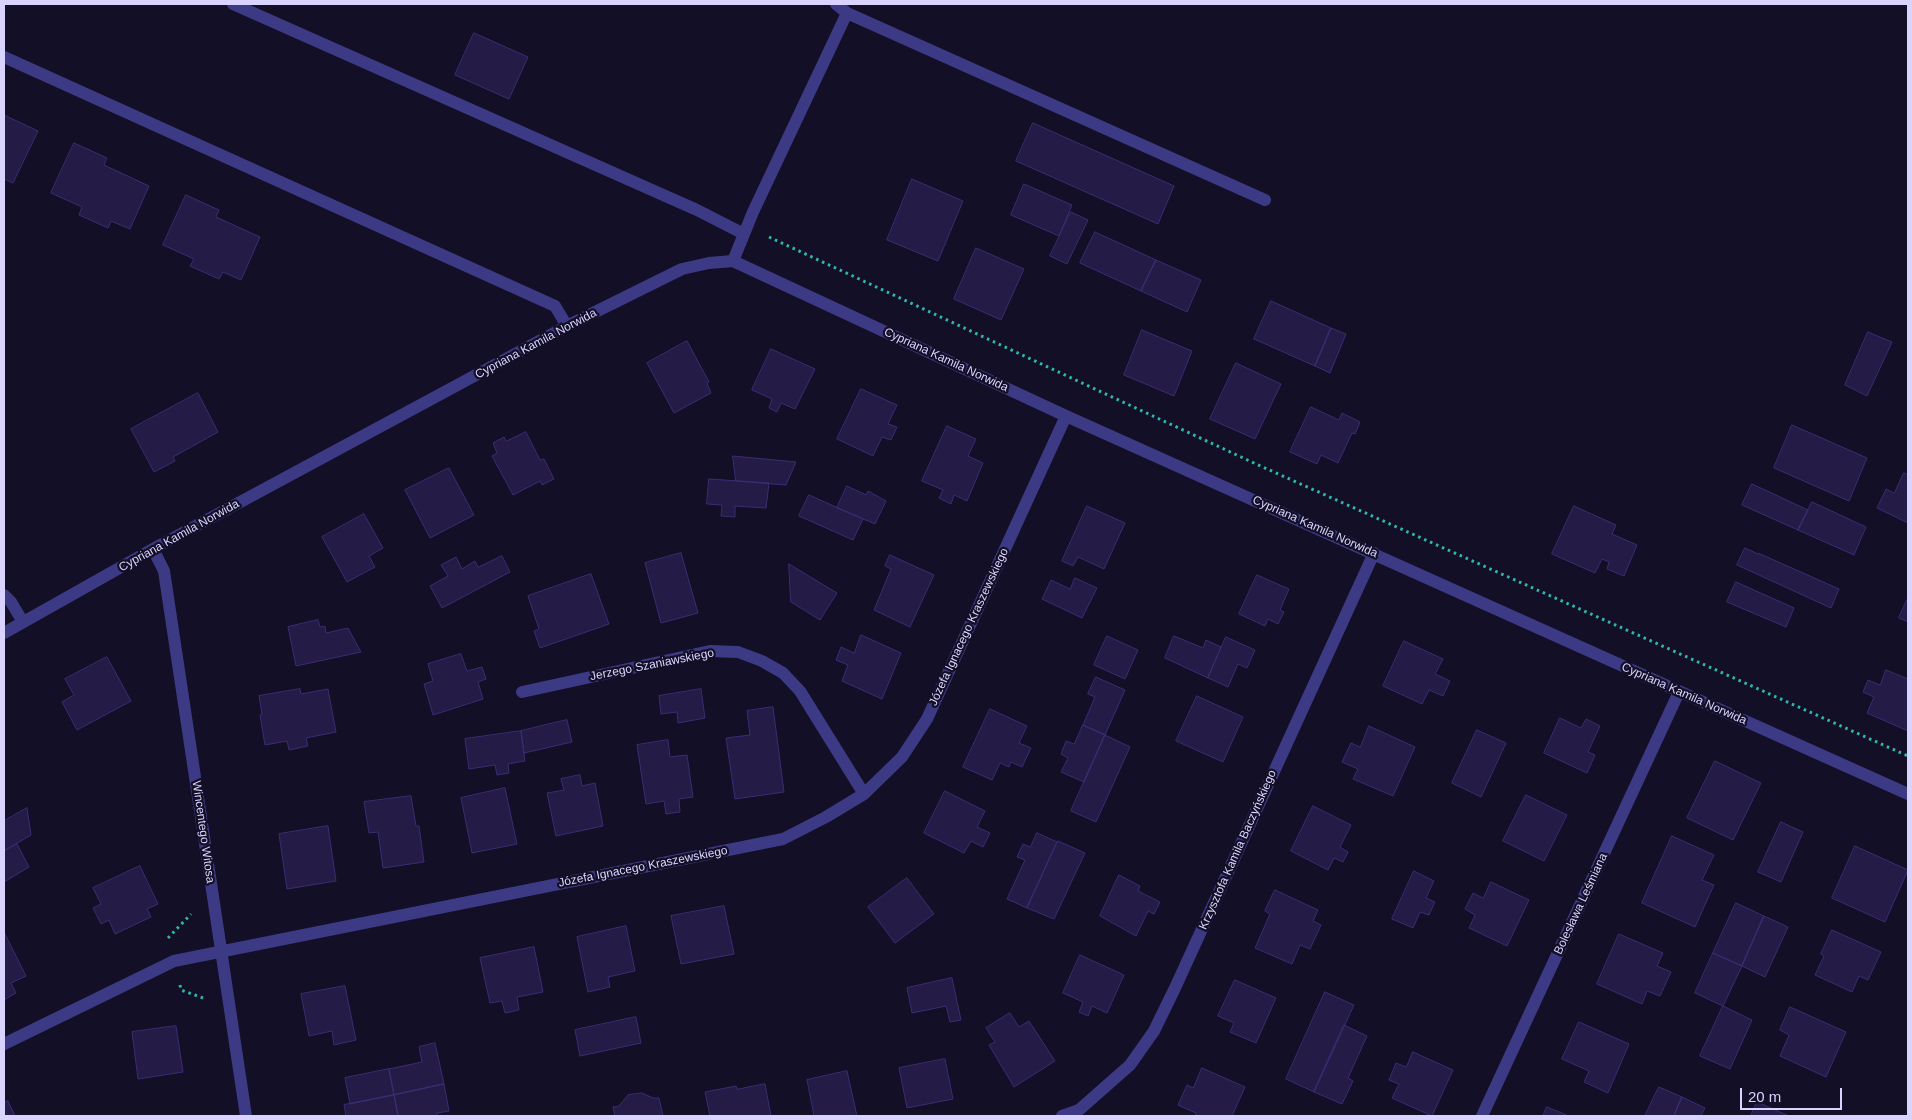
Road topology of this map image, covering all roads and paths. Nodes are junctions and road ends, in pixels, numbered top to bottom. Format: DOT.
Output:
graph roads {
  1 [pos="233,4"];
  2 [pos="836,4"];
  3 [pos="847,13"];
  4 [pos="4,57"];
  5 [pos="1265,200"];
  6 [pos="746,229"];
  7 [pos="733,261"];
  8 [pos="567,326"];
  9 [pos="1066,416"];
  10 [pos="153,550"];
  11 [pos="1374,553"];
  12 [pos="4,595"];
  13 [pos="23,622"];
  14 [pos="4,633"];
  15 [pos="522,692"];
  16 [pos="1679,692"];
  17 [pos="1908,756"];
  18 [pos="864,794"];
  19 [pos="1908,794"];
  20 [pos="221,952"];
  21 [pos="4,1044"];
  22 [pos="246,1116"];
  23 [pos="1062,1116"];
  24 [pos="1482,1116"];
  1 -- 6 [label="street"];
  2 -- 3 [label="street"];
  3 -- 5 [label="street"];
  3 -- 6 [label="street"];
  4 -- 8 [label="street"];
  6 -- 7 [label="street"];
  6 -- 17 [label="path"];
  7 -- 8 [label="street, Cypriana Kamila Norwida"];
  7 -- 9 [label="street, Cypriana Kamila Norwida"];
  8 -- 10 [label="street, Cypriana Kamila Norwida"];
  9 -- 11 [label="street, Cypriana Kamila Norwida"];
  9 -- 18 [label="street, Józefa Ignacego Kraszewskiego"];
  10 -- 13 [label="street, Cypriana Kamila Norwida"];
  10 -- 20 [label="street, Wincentego Witosa"];
  11 -- 16 [label="street, Cypriana Kamila Norwida"];
  11 -- 23 [label="street, Krzysztofa Kamila Baczyńskiego"];
  12 -- 13 [label="street"];
  13 -- 14 [label="street, Cypriana Kamila Norwida"];
  15 -- 18 [label="street, Jerzego Szaniawskiego"];
  16 -- 19 [label="street, Cypriana Kamila Norwida"];
  16 -- 24 [label="street, Bolesława Leśmiana"];
  18 -- 20 [label="street, Józefa Ignacego Kraszewskiego"];
  20 -- 21 [label="street, Józefa Ignacego Kraszewskiego"];
  20 -- 22 [label="street, Wincentego Witosa"];
}
